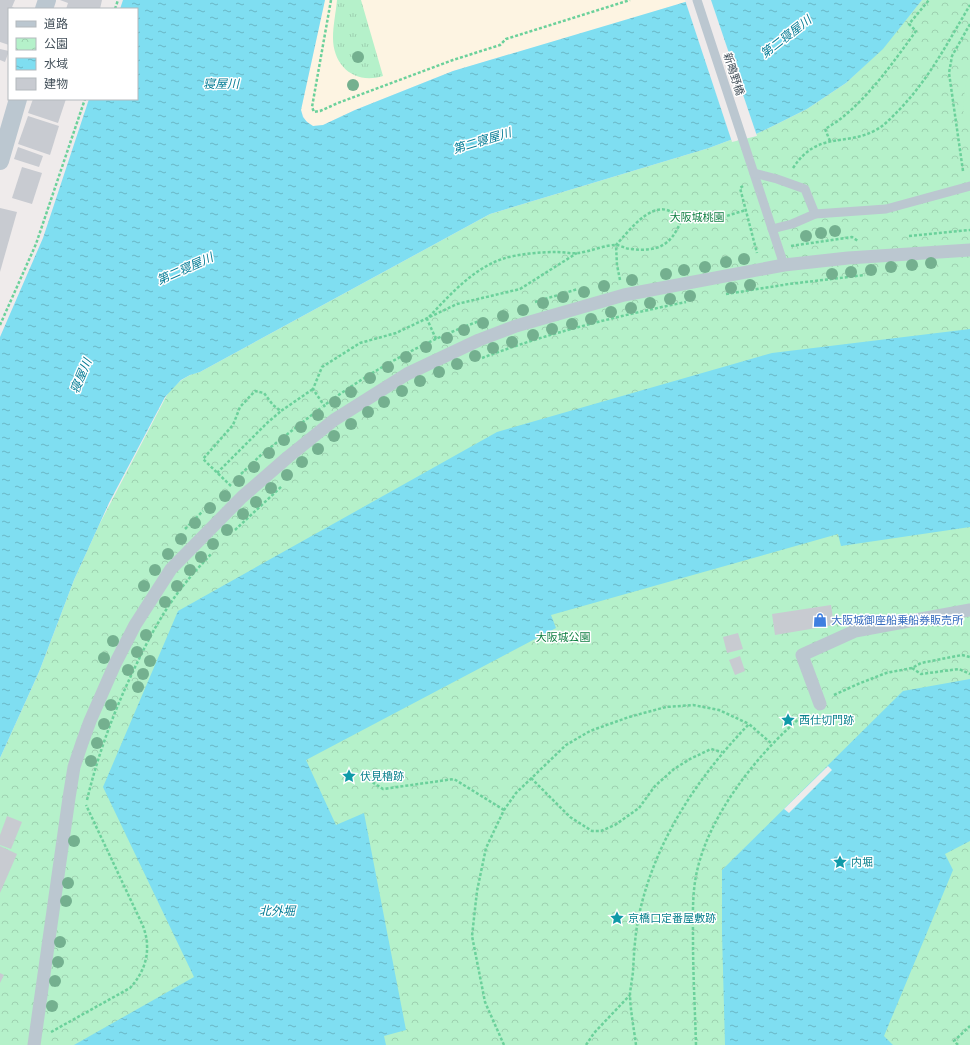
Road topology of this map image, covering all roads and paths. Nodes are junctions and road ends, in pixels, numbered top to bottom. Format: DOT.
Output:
graph roads {
  1 [pos="331,0"];
  2 [pos="630,0"];
  3 [pos="697,0"];
  4 [pos="929,0"];
  5 [pos="970,5"];
  6 [pos="970,24"];
  7 [pos="18,100"];
  8 [pos="85,100"];
  9 [pos="830,141"];
  10 [pos="0,161"];
  11 [pos="793,168"];
  12 [pos="964,170"];
  13 [pos="754,173"];
  14 [pos="970,186"];
  15 [pos="746,210"];
  16 [pos="815,214"];
  17 [pos="680,220"];
  18 [pos="772,229"];
  19 [pos="970,230"];
  20 [pos="904,236"];
  21 [pos="859,241"];
  22 [pos="616,245"];
  23 [pos="778,248"];
  24 [pos="970,250"];
  25 [pos="577,253"];
  26 [pos="750,254"];
  27 [pos="784,265"];
  28 [pos="868,275"];
  29 [pos="620,278"];
  30 [pos="612,280"];
  31 [pos="582,288"];
  32 [pos="624,295"];
  33 [pos="724,295"];
  34 [pos="688,302"];
  35 [pos="531,303"];
  36 [pos="488,317"];
  37 [pos="427,319"];
  38 [pos="0,325"];
  39 [pos="436,338"];
  40 [pos="445,355"];
  41 [pos="477,361"];
  42 [pos="313,389"];
  43 [pos="324,405"];
  44 [pos="281,411"];
  45 [pos="334,420"];
  46 [pos="217,473"];
  47 [pos="240,474"];
  48 [pos="235,480"];
  49 [pos="288,481"];
  50 [pos="230,485"];
  51 [pos="242,497"];
  52 [pos="207,507"];
  53 [pos="181,533"];
  54 [pos="232,533"];
  55 [pos="216,549"];
  56 [pos="970,610"];
  57 [pos="970,657"];
  58 [pos="912,668"];
  59 [pos="970,674"];
  60 [pos="820,704"];
  61 [pos="749,724"];
  62 [pos="772,744"];
  63 [pos="722,752"];
  64 [pos="360,774"];
  65 [pos="531,778"];
  66 [pos="86,805"];
  67 [pos="504,810"];
  68 [pos="84,812"];
  69 [pos="630,995"];
  70 [pos="52,1024"];
  71 [pos="970,1026"];
  72 [pos="51,1032"];
  73 [pos="50,1038"];
  74 [pos="35,1043"];
  75 [pos="504,1045"];
  76 [pos="586,1045"];
  77 [pos="636,1045"];
  78 [pos="696,1045"];
  79 [pos="958,1045"];
  1 -- 2 [label="path"];
  3 -- 13 [label="lane, 新鴫野橋"];
  4 -- 9 [label="path"];
  5 -- 9 [label="path"];
  6 -- 12 [label="path"];
  7 -- 10 [label="street"];
  8 -- 38 [label="path"];
  9 -- 11 [label="path"];
  13 -- 16 [label="lane"];
  13 -- 18 [label="lane, 新鴫野橋"];
  14 -- 16 [label="lane"];
  15 -- 17 [label="path"];
  16 -- 18 [label="lane"];
  17 -- 22 [label="path"];
  17 -- 22 [label="path"];
  18 -- 23 [label="lane, 新鴫野橋"];
  19 -- 20 [label="path"];
  21 -- 23 [label="path"];
  22 -- 25 [label="path"];
  22 -- 29 [label="path"];
  23 -- 26 [label="path"];
  23 -- 27 [label="lane, 新鴫野橋"];
  24 -- 27 [label="street"];
  25 -- 37 [label="path"];
  25 -- 37 [label="path"];
  27 -- 32 [label="street"];
  28 -- 33 [label="path"];
  29 -- 30 [label="path"];
  29 -- 32 [label="path"];
  31 -- 35 [label="path"];
  32 -- 40 [label="street"];
  34 -- 41 [label="path"];
  36 -- 39 [label="path"];
  37 -- 39 [label="path"];
  37 -- 42 [label="path"];
  39 -- 40 [label="path"];
  39 -- 43 [label="path"];
  40 -- 45 [label="street"];
  42 -- 43 [label="path"];
  42 -- 44 [label="path"];
  43 -- 45 [label="path"];
  43 -- 47 [label="path"];
  44 -- 46 [label="path"];
  44 -- 46 [label="path"];
  45 -- 51 [label="street"];
  46 -- 50 [label="path"];
  48 -- 50 [label="path"];
  49 -- 54 [label="path"];
  50 -- 51 [label="path"];
  51 -- 74 [label="street"];
  52 -- 53 [label="path"];
  55 -- 66 [label="path"];
  56 -- 60 [label="street"];
  57 -- 58 [label="path"];
  58 -- 59 [label="path"];
  58 -- 60 [label="path"];
  60 -- 62 [label="path"];
  61 -- 62 [label="path"];
  61 -- 63 [label="path"];
  61 -- 65 [label="path"];
  62 -- 78 [label="path"];
  63 -- 65 [label="path"];
  63 -- 69 [label="path"];
  64 -- 67 [label="path"];
  65 -- 67 [label="path"];
  66 -- 68 [label="path"];
  66 -- 72 [label="path"];
  67 -- 75 [label="path"];
  69 -- 76 [label="path"];
  69 -- 77 [label="path"];
  70 -- 72 [label="path"];
  71 -- 79 [label="path"];
  72 -- 73 [label="path"];
  72 -- 74 [label="path"];
}
